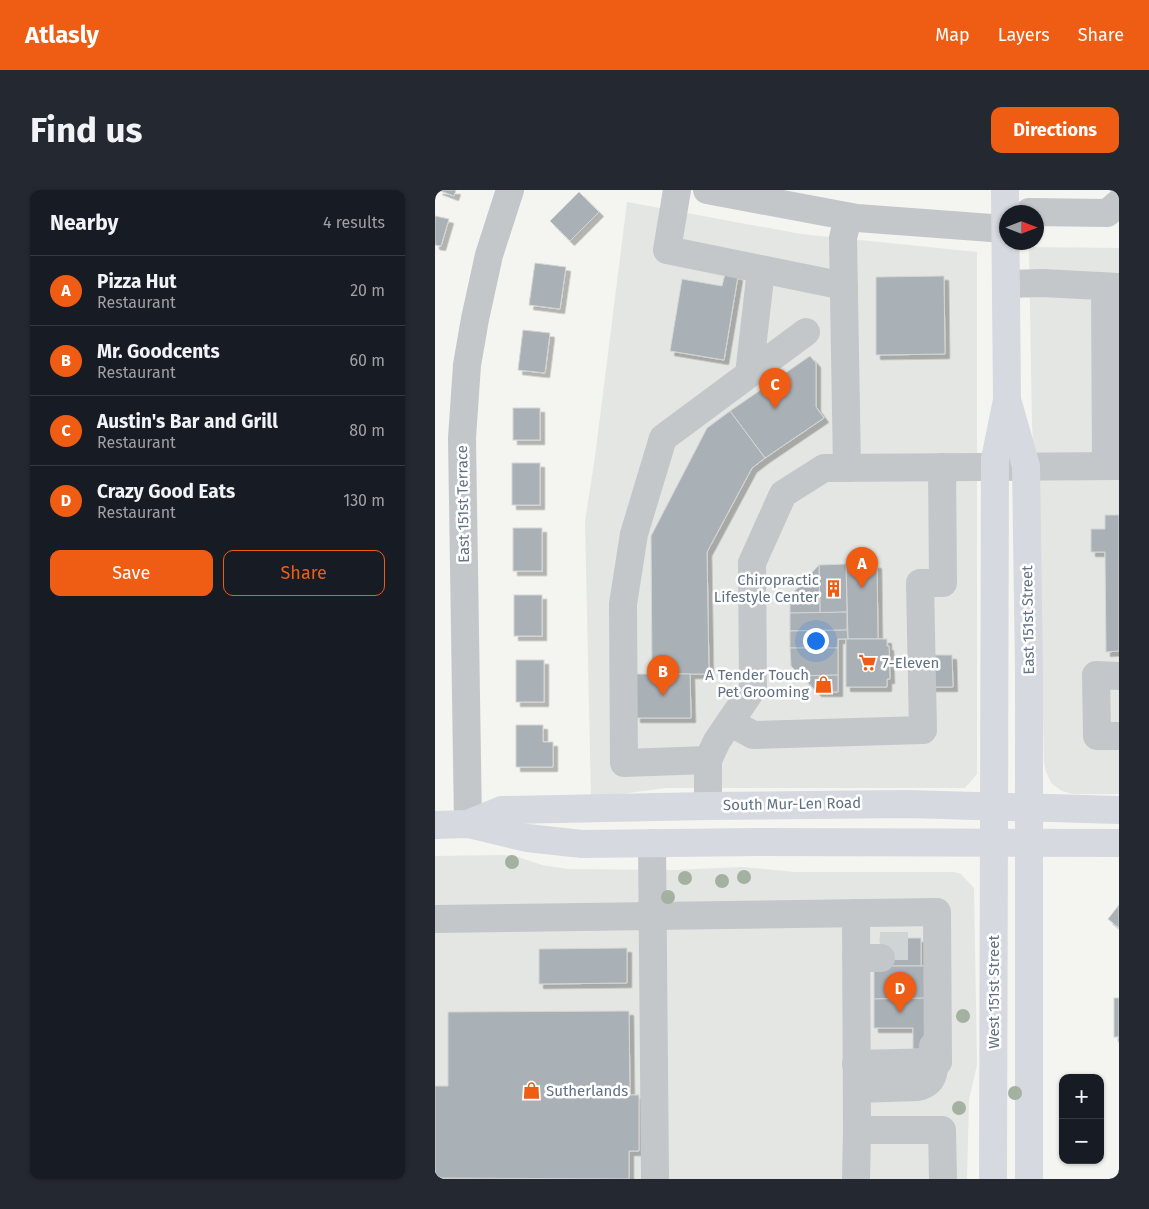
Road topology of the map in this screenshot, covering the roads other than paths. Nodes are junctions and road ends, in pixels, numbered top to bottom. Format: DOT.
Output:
graph roads {
  1 [pos="510,190"];
  2 [pos="677,190"];
  3 [pos="707,190"];
  4 [pos="780,197"];
  5 [pos="1119,203"];
  6 [pos="1044,212"];
  7 [pos="999,213"];
  8 [pos="848,217"];
  9 [pos="1008,250"];
  10 [pos="761,270"];
  11 [pos="1114,283"];
  12 [pos="1007,284"];
  13 [pos="843,286"];
  14 [pos="754,325"];
  15 [pos="806,332"];
  16 [pos="844,334"];
  17 [pos="749,374"];
  18 [pos="1007,400"];
  19 [pos="1112,414"];
  20 [pos="995,466"];
  21 [pos="1026,466"];
  22 [pos="1113,466"];
  23 [pos="943,467"];
  24 [pos="847,468"];
  25 [pos="1119,676"];
  26 [pos="730,722"];
  27 [pos="1119,736"];
  28 [pos="708,760"];
  29 [pos="785,804"];
  30 [pos="708,806"];
  31 [pos="995,806"];
  32 [pos="1029,808"];
  33 [pos="1119,810"];
  34 [pos="435,824"];
  35 [pos="468,824"];
  36 [pos="995,842"];
  37 [pos="652,843"];
  38 [pos="1028,843"];
  39 [pos="1119,843"];
  40 [pos="856,914"];
  41 [pos="653,917"];
  42 [pos="435,919"];
  43 [pos="856,1076"];
  44 [pos="857,1130"];
  45 [pos="655,1179"];
  46 [pos="856,1179"];
  47 [pos="943,1179"];
  48 [pos="993,1179"];
  49 [pos="1029,1179"];
  1 -- 35 [label="street, East 151st Terrace"];
  2 -- 10 [label="street"];
  3 -- 4 [label="street"];
  4 -- 8 [label="street"];
  5 -- 6 [label="street"];
  7 -- 8 [label="street"];
  8 -- 13 [label="street"];
  9 -- 12 [label="main road, East 151st Street"];
  10 -- 13 [label="street"];
  10 -- 14 [label="street"];
  11 -- 12 [label="street"];
  11 -- 19 [label="street"];
  12 -- 18 [label="main road, East 151st Street"];
  13 -- 16 [label="street"];
  14 -- 15 [label="street"];
  14 -- 17 [label="street"];
  15 -- 16 [label="street"];
  15 -- 17 [label="street"];
  16 -- 24 [label="street"];
  17 -- 28 [label="street"];
  18 -- 20 [label="main road, East 151st Street"];
  18 -- 21 [label="main road, East 151st Street"];
  19 -- 22 [label="street"];
  20 -- 21 [label="street"];
  20 -- 23 [label="street"];
  20 -- 31 [label="main road, East 151st Street"];
  21 -- 22 [label="street"];
  21 -- 32 [label="main road, East 151st Street"];
  23 -- 24 [label="street"];
  23 -- 26 [label="street"];
  24 -- 26 [label="street"];
  25 -- 27 [label="street"];
  26 -- 28 [label="street"];
  28 -- 30 [label="street"];
  29 -- 30 [label="main road, South Mur-Len Road"];
  29 -- 31 [label="main road, South Mur-Len Road"];
  29 -- 37 [label="main road"];
  30 -- 35 [label="main road, South Mur-Len Road"];
  31 -- 32 [label="main road, South Mur-Len Road"];
  31 -- 36 [label="main road, West 151st Street"];
  32 -- 33 [label="main road, South Mur-Len Road"];
  32 -- 38 [label="main road, East 151st Street"];
  34 -- 35 [label="main road, South Mur-Len Road"];
  35 -- 37 [label="main road, South Mur-Len Road"];
  36 -- 37 [label="main road, South Mur-Len Road"];
  36 -- 38 [label="main road, South Mur-Len Road"];
  36 -- 48 [label="main road, West 151st Street"];
  37 -- 41 [label="street"];
  38 -- 39 [label="main road, South Mur-Len Road"];
  38 -- 49 [label="main road"];
  40 -- 41 [label="street"];
  40 -- 43 [label="street"];
  40 -- 43 [label="street"];
  41 -- 42 [label="street"];
  41 -- 45 [label="street"];
  43 -- 44 [label="street"];
  44 -- 46 [label="street"];
  44 -- 47 [label="street"];
}
